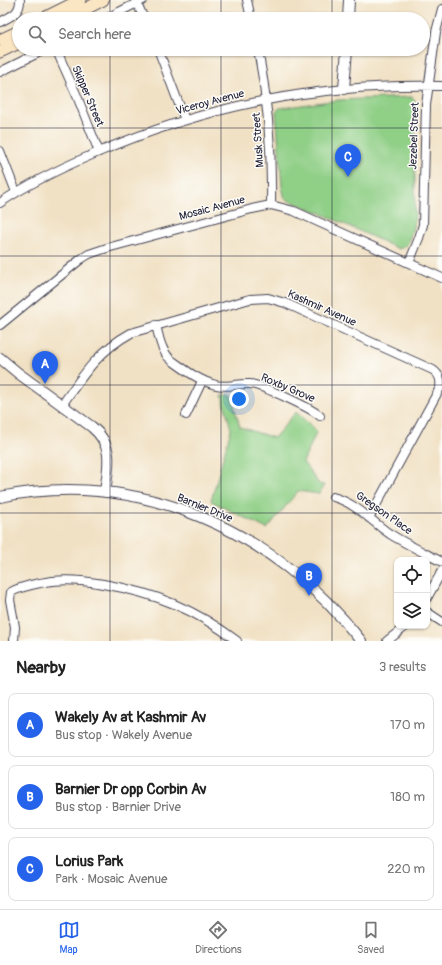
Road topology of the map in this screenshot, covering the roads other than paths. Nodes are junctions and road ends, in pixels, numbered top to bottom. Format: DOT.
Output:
graph roads {
  1 [pos="20,0"];
  2 [pos="80,0"];
  3 [pos="103,0"];
  4 [pos="247,0"];
  5 [pos="349,0"];
  6 [pos="140,2"];
  7 [pos="442,9"];
  8 [pos="17,12"];
  9 [pos="56,12"];
  10 [pos="80,12"];
  11 [pos="119,12"];
  12 [pos="142,12"];
  13 [pos="250,12"];
  14 [pos="348,12"];
  15 [pos="12,15"];
  16 [pos="0,22"];
  17 [pos="12,34"];
  18 [pos="0,40"];
  19 [pos="12,46"];
  20 [pos="0,52"];
  21 [pos="32,56"];
  22 [pos="59,56"];
  23 [pos="161,56"];
  24 [pos="259,56"];
  25 [pos="346,56"];
  26 [pos="0,72"];
  27 [pos="428,86"];
  28 [pos="442,86"];
  29 [pos="344,90"];
  30 [pos="266,100"];
  31 [pos="186,120"];
  32 [pos="0,151"];
  33 [pos="100,152"];
  34 [pos="16,192"];
  35 [pos="0,203"];
  36 [pos="271,205"];
  37 [pos="409,263"];
  38 [pos="442,278"];
  39 [pos="0,325"];
  40 [pos="156,325"];
  41 [pos="0,358"];
  42 [pos="202,381"];
  43 [pos="62,404"];
  44 [pos="186,415"];
  45 [pos="320,416"];
  46 [pos="105,492"];
  47 [pos="0,497"];
  48 [pos="333,497"];
  49 [pos="369,518"];
  50 [pos="442,562"];
  51 [pos="442,571"];
  52 [pos="430,593"];
  53 [pos="430,614"];
  54 [pos="442,622"];
  55 [pos="402,629"];
  56 [pos="14,641"];
  57 [pos="237,641"];
  58 [pos="361,641"];
  59 [pos="387,641"];
  1 -- 8 [label="street"];
  2 -- 9 [label="main road"];
  3 -- 10 [label="main road"];
  4 -- 13 [label="street"];
  5 -- 14 [label="street"];
  6 -- 11 [label="street"];
  6 -- 12 [label="street"];
  7 -- 27 [label="street, Jezebel Street"];
  15 -- 16 [label="street"];
  17 -- 18 [label="main road"];
  19 -- 20 [label="main road"];
  21 -- 26 [label="street"];
  22 -- 33 [label="street, Skipper Street"];
  23 -- 31 [label="street"];
  24 -- 30 [label="street, Musk Street"];
  25 -- 29 [label="street"];
  27 -- 28 [label="street, Viceroy Avenue"];
  27 -- 29 [label="street, Viceroy Avenue"];
  27 -- 37 [label="street, Jezebel Street"];
  29 -- 30 [label="street, Viceroy Avenue"];
  30 -- 31 [label="street, Viceroy Avenue"];
  30 -- 36 [label="street, Musk Street"];
  31 -- 33 [label="street, Viceroy Avenue"];
  32 -- 34 [label="street"];
  33 -- 34 [label="street, Viceroy Avenue"];
  34 -- 35 [label="street, Viceroy Avenue"];
  36 -- 37 [label="street, Mosaic Avenue"];
  36 -- 39 [label="street, Mosaic Avenue"];
  37 -- 38 [label="street, Mosaic Avenue"];
  40 -- 42 [label="street, Roxby Grove"];
  40 -- 43 [label="street, Kashmir Avenue"];
  40 -- 49 [label="street, Kashmir Avenue"];
  41 -- 43 [label="street"];
  42 -- 44 [label="street"];
  42 -- 45 [label="street, Roxby Grove"];
  43 -- 46 [label="street"];
  46 -- 47 [label="street, Barnier Drive"];
  46 -- 58 [label="street, Barnier Drive"];
  48 -- 49 [label="street, Gregson Place"];
  49 -- 50 [label="street, Gregson Place"];
  51 -- 52 [label="street"];
  53 -- 54 [label="street"];
  55 -- 59 [label="street"];
  56 -- 57 [label="street"];
}
